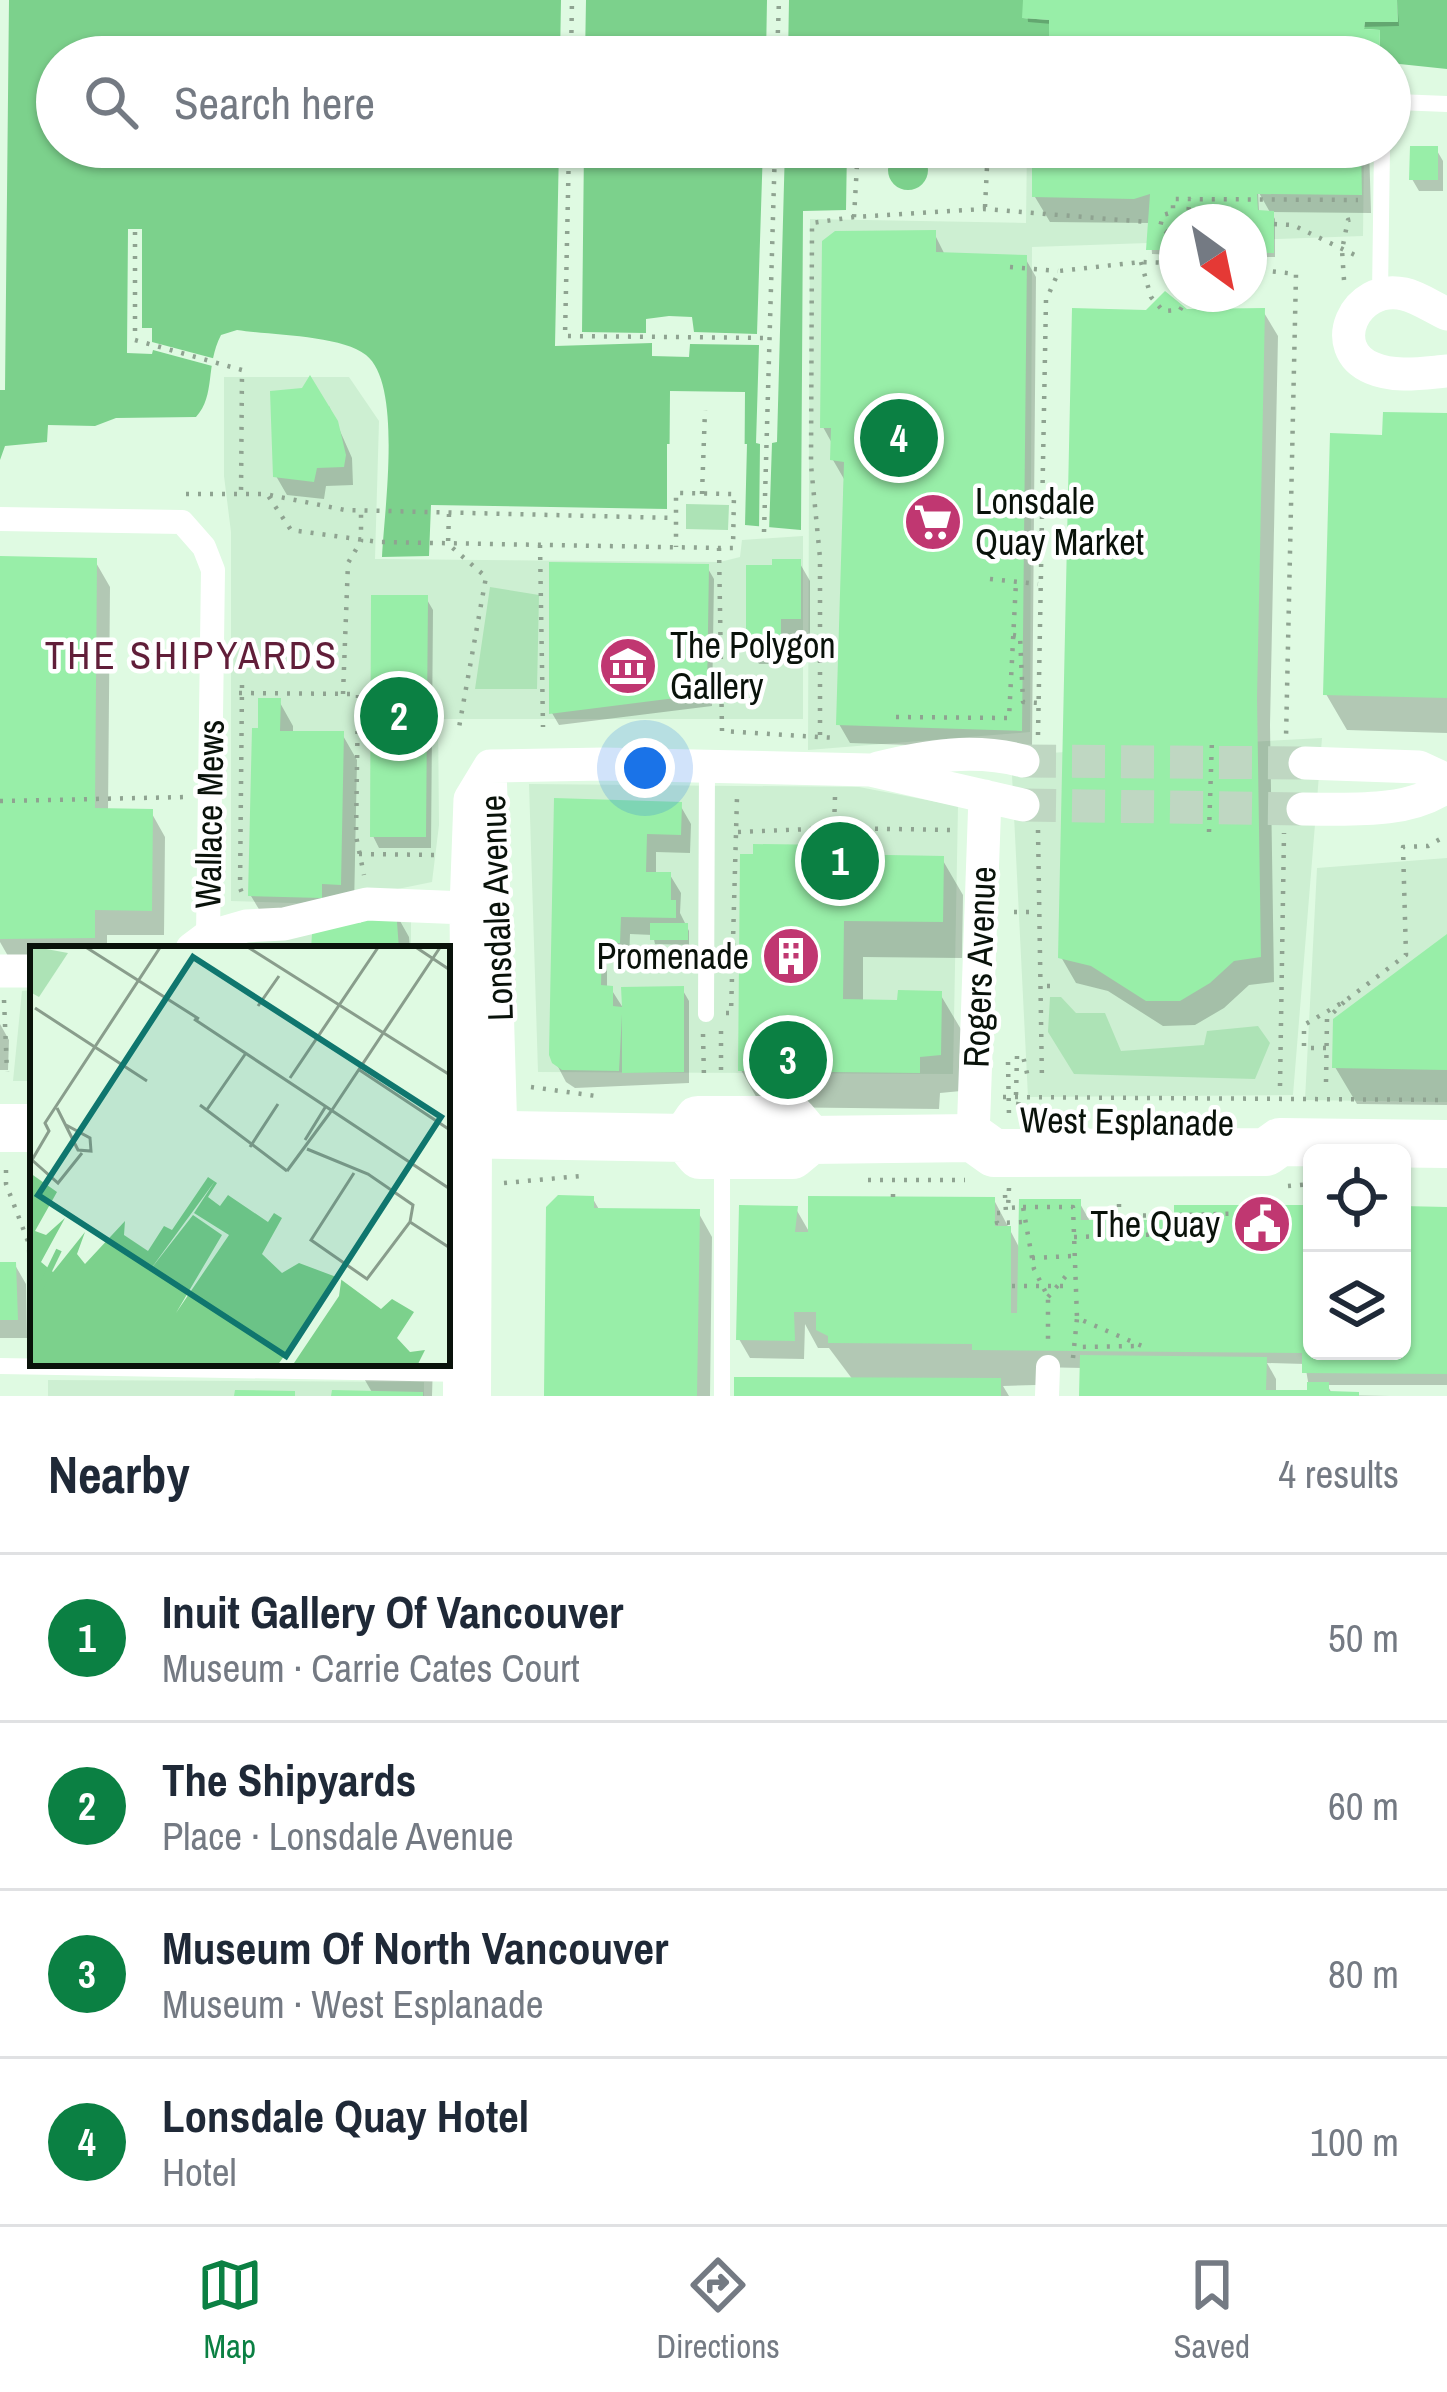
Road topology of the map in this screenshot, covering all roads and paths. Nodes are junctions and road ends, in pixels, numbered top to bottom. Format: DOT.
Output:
graph roads {
  1 [pos="572,0"];
  2 [pos="778,0"];
  3 [pos="571,36"];
  4 [pos="777,36"];
  5 [pos="1411,103"];
  6 [pos="1447,104"];
  7 [pos="569,168"];
  8 [pos="775,168"];
  9 [pos="858,168"];
  10 [pos="987,168"];
  11 [pos="1382,168"];
  12 [pos="1190,198"];
  13 [pos="1173,204"];
  14 [pos="1189,204"];
  15 [pos="984,209"];
  16 [pos="854,217"];
  17 [pos="1147,222"];
  18 [pos="1276,224"];
  19 [pos="135,232"];
  20 [pos="1342,250"];
  21 [pos="1360,258"];
  22 [pos="1141,262"];
  23 [pos="1159,264"];
  24 [pos="1010,268"];
  25 [pos="1059,271"];
  26 [pos="1267,271"];
  27 [pos="1345,288"];
  28 [pos="1380,294"];
  29 [pos="1159,306"];
  30 [pos="1447,314"];
  31 [pos="771,338"];
  32 [pos="1447,371"];
  33 [pos="705,410"];
  34 [pos="241,494"];
  35 [pos="267,494"];
  36 [pos="702,494"];
  37 [pos="361,510"];
  38 [pos="449,514"];
  39 [pos="676,518"];
  40 [pos="0,519"];
  41 [pos="764,532"];
  42 [pos="379,542"];
  43 [pos="448,544"];
  44 [pos="540,545"];
  45 [pos="676,547"];
  46 [pos="719,548"];
  47 [pos="990,579"];
  48 [pos="1016,582"];
  49 [pos="1040,584"];
  50 [pos="1013,635"];
  51 [pos="242,689"];
  52 [pos="211,692"];
  53 [pos="344,694"];
  54 [pos="1039,703"];
  55 [pos="896,717"];
  56 [pos="543,727"];
  57 [pos="458,733"];
  58 [pos="820,735"];
  59 [pos="836,736"];
  60 [pos="1212,739"];
  61 [pos="1296,753"];
  62 [pos="1031,755"];
  63 [pos="706,765"];
  64 [pos="490,766"];
  65 [pos="870,770"];
  66 [pos="1447,783"];
  67 [pos="835,794"];
  68 [pos="210,796"];
  69 [pos="736,796"];
  70 [pos="985,796"];
  71 [pos="0,801"];
  72 [pos="1031,812"];
  73 [pos="1294,812"];
  74 [pos="834,828"];
  75 [pos="960,828"];
  76 [pos="735,832"];
  77 [pos="1209,832"];
  78 [pos="1447,835"];
  79 [pos="359,854"];
  80 [pos="440,855"];
  81 [pos="366,879"];
  82 [pos="244,898"];
  83 [pos="466,908"];
  84 [pos="1008,912"];
  85 [pos="1038,912"];
  86 [pos="200,943"];
  87 [pos="30,973"];
  88 [pos="2,987"];
  89 [pos="1345,1001"];
  90 [pos="710,1022"];
  91 [pos="1326,1048"];
  92 [pos="7,1072"];
  93 [pos="704,1078"];
  94 [pos="721,1078"];
  95 [pos="1029,1082"];
  96 [pos="1042,1082"];
  97 [pos="1326,1082"];
  98 [pos="1280,1086"];
  99 [pos="534,1088"];
  100 [pos="1009,1096"];
  101 [pos="999,1097"];
  102 [pos="539,1100"];
  103 [pos="1447,1100"];
  104 [pos="30,1130"];
  105 [pos="472,1135"];
  106 [pos="1447,1144"];
  107 [pos="704,1146"];
  108 [pos="3,1149"];
  109 [pos="973,1159"];
  110 [pos="583,1176"];
  111 [pos="858,1180"];
  112 [pos="995,1180"];
  113 [pos="1016,1180"];
  114 [pos="520,1184"];
  115 [pos="1255,1198"];
  116 [pos="1119,1204"];
  117 [pos="1023,1207"];
  118 [pos="1182,1215"];
  119 [pos="1024,1222"];
  120 [pos="1075,1237"];
  121 [pos="1073,1256"];
  122 [pos="1032,1258"];
  123 [pos="1073,1267"];
  124 [pos="30,1285"];
  125 [pos="1012,1286"];
  126 [pos="1040,1286"];
  127 [pos="1060,1286"];
  128 [pos="1075,1286"];
  129 [pos="1048,1298"];
  130 [pos="1077,1318"];
  131 [pos="1048,1329"];
  132 [pos="0,1366"];
  133 [pos="1048,1367"];
  134 [pos="478,1388"];
  135 [pos="722,1396"];
  136 [pos="1047,1396"];
  1 -- 3 [label="path"];
  2 -- 4 [label="path"];
  5 -- 6 [label="lane"];
  7 -- 31 [label="path"];
  8 -- 31 [label="path"];
  9 -- 16 [label="path"];
  10 -- 15 [label="path"];
  11 -- 28 [label="lane"];
  12 -- 13 [label="path"];
  12 -- 14 [label="path"];
  12 -- 20 [label="path"];
  15 -- 16 [label="path"];
  15 -- 17 [label="path"];
  16 -- 58 [label="path"];
  18 -- 20 [label="path"];
  19 -- 34 [label="path"];
  20 -- 21 [label="path"];
  20 -- 27 [label="path"];
  22 -- 23 [label="path"];
  22 -- 25 [label="path"];
  22 -- 29 [label="path"];
  24 -- 25 [label="path"];
  25 -- 49 [label="path"];
  26 -- 61 [label="path"];
  28 -- 30 [label="street"];
  28 -- 32 [label="street"];
  31 -- 41 [label="path"];
  33 -- 36 [label="path"];
  35 -- 37 [label="path"];
  36 -- 39 [label="path"];
  36 -- 46 [label="path"];
  37 -- 38 [label="path"];
  37 -- 53 [label="path"];
  38 -- 39 [label="path"];
  38 -- 43 [label="path"];
  39 -- 45 [label="path"];
  40 -- 52 [label="street, Wallace Mews"];
  42 -- 43 [label="path"];
  43 -- 44 [label="path"];
  43 -- 57 [label="path"];
  44 -- 45 [label="path"];
  44 -- 56 [label="path"];
  45 -- 46 [label="path"];
  46 -- 58 [label="path"];
  47 -- 48 [label="path"];
  48 -- 49 [label="path"];
  48 -- 50 [label="path"];
  49 -- 54 [label="path"];
  50 -- 54 [label="path"];
  50 -- 55 [label="path"];
  51 -- 52 [label="path"];
  51 -- 53 [label="path"];
  51 -- 82 [label="path"];
  52 -- 68 [label="street, Wallace Mews"];
  53 -- 79 [label="path"];
  54 -- 62 [label="path"];
  58 -- 59 [label="path"];
  60 -- 77 [label="path"];
  61 -- 66 [label="street"];
  62 -- 65 [label="street"];
  62 -- 70 [label="street"];
  63 -- 64 [label="street"];
  63 -- 65 [label="street"];
  63 -- 90 [label="lane"];
  64 -- 83 [label="street, Lonsdale Avenue"];
  64 -- 105 [label="street, Lonsdale Avenue"];
  65 -- 70 [label="street"];
  66 -- 73 [label="street"];
  67 -- 74 [label="path"];
  68 -- 71 [label="path"];
  68 -- 86 [label="street, Wallace Mews"];
  69 -- 76 [label="path"];
  70 -- 72 [label="street"];
  70 -- 109 [label="street, Rogers Avenue"];
  72 -- 85 [label="path"];
  73 -- 98 [label="path"];
  74 -- 75 [label="path"];
  74 -- 76 [label="path"];
  76 -- 90 [label="path"];
  78 -- 89 [label="path"];
  79 -- 80 [label="path"];
  79 -- 81 [label="path"];
  83 -- 86 [label="street"];
  83 -- 105 [label="street, Lonsdale Avenue"];
  84 -- 85 [label="path"];
  85 -- 96 [label="path"];
  87 -- 88 [label="street"];
  88 -- 92 [label="path"];
  89 -- 91 [label="path"];
  89 -- 91 [label="path"];
  90 -- 93 [label="path"];
  90 -- 94 [label="path"];
  91 -- 97 [label="path"];
  95 -- 100 [label="path"];
  99 -- 102 [label="path"];
  101 -- 103 [label="path"];
  104 -- 108 [label="main road"];
  105 -- 107 [label="main road, West Esplanade"];
  105 -- 134 [label="main road, Lonsdale Avenue"];
  106 -- 109 [label="main road, West Esplanade"];
  107 -- 109 [label="main road, West Esplanade"];
  107 -- 135 [label="lane"];
  108 -- 124 [label="path"];
  109 -- 111 [label="path"];
  110 -- 114 [label="path"];
  112 -- 113 [label="path"];
  115 -- 118 [label="path"];
  116 -- 118 [label="path"];
  117 -- 119 [label="path"];
  117 -- 119 [label="path"];
  117 -- 120 [label="path"];
  118 -- 120 [label="path"];
  119 -- 122 [label="path"];
  120 -- 121 [label="path"];
  121 -- 122 [label="path"];
  121 -- 123 [label="path"];
  122 -- 126 [label="path"];
  123 -- 127 [label="path"];
  123 -- 128 [label="path"];
  125 -- 126 [label="path"];
  126 -- 127 [label="path"];
  126 -- 129 [label="path"];
  127 -- 128 [label="path"];
  127 -- 129 [label="path"];
  128 -- 130 [label="path"];
  129 -- 131 [label="path"];
  130 -- 130 [label="path"];
  132 -- 134 [label="lane"];
  133 -- 136 [label="street"];
}
